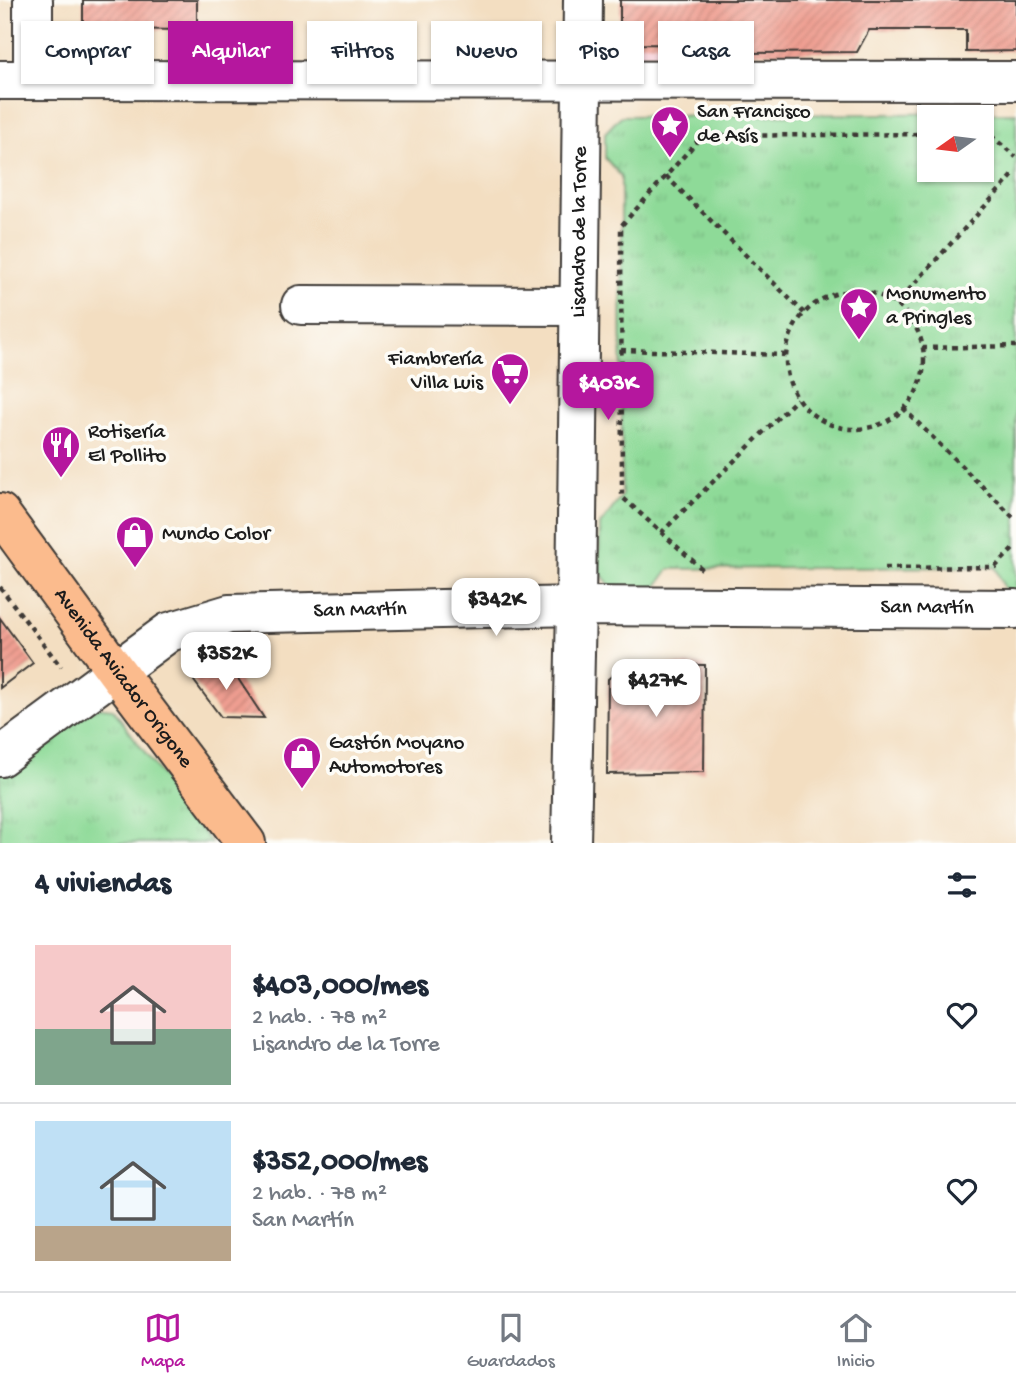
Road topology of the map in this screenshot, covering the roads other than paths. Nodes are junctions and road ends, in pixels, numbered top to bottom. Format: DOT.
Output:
graph roads {
  1 [pos="33,0"];
  2 [pos="583,0"];
  3 [pos="583,21"];
  4 [pos="16,80"];
  5 [pos="556,80"];
  6 [pos="644,80"];
  7 [pos="1016,80"];
  8 [pos="582,84"];
  9 [pos="301,305"];
  10 [pos="579,306"];
  11 [pos="0,513"];
  12 [pos="576,606"];
  13 [pos="1016,609"];
  14 [pos="116,671"];
  15 [pos="0,757"];
  16 [pos="246,843"];
  17 [pos="571,843"];
  1 -- 4 [label="street"];
  2 -- 3 [label="street, Lisandro de la Torre"];
  4 -- 5 [label="street"];
  6 -- 7 [label="street"];
  8 -- 10 [label="street, Lisandro de la Torre"];
  9 -- 10 [label="street"];
  10 -- 12 [label="street, Lisandro de la Torre"];
  11 -- 14 [label="main road, Avenida Aviador Origone"];
  12 -- 13 [label="street, San Martín"];
  12 -- 14 [label="street, San Martín"];
  12 -- 17 [label="street, Lisandro de la Torre"];
  14 -- 15 [label="street, San Martín"];
  14 -- 16 [label="main road, Avenida Aviador Origone"];
}
